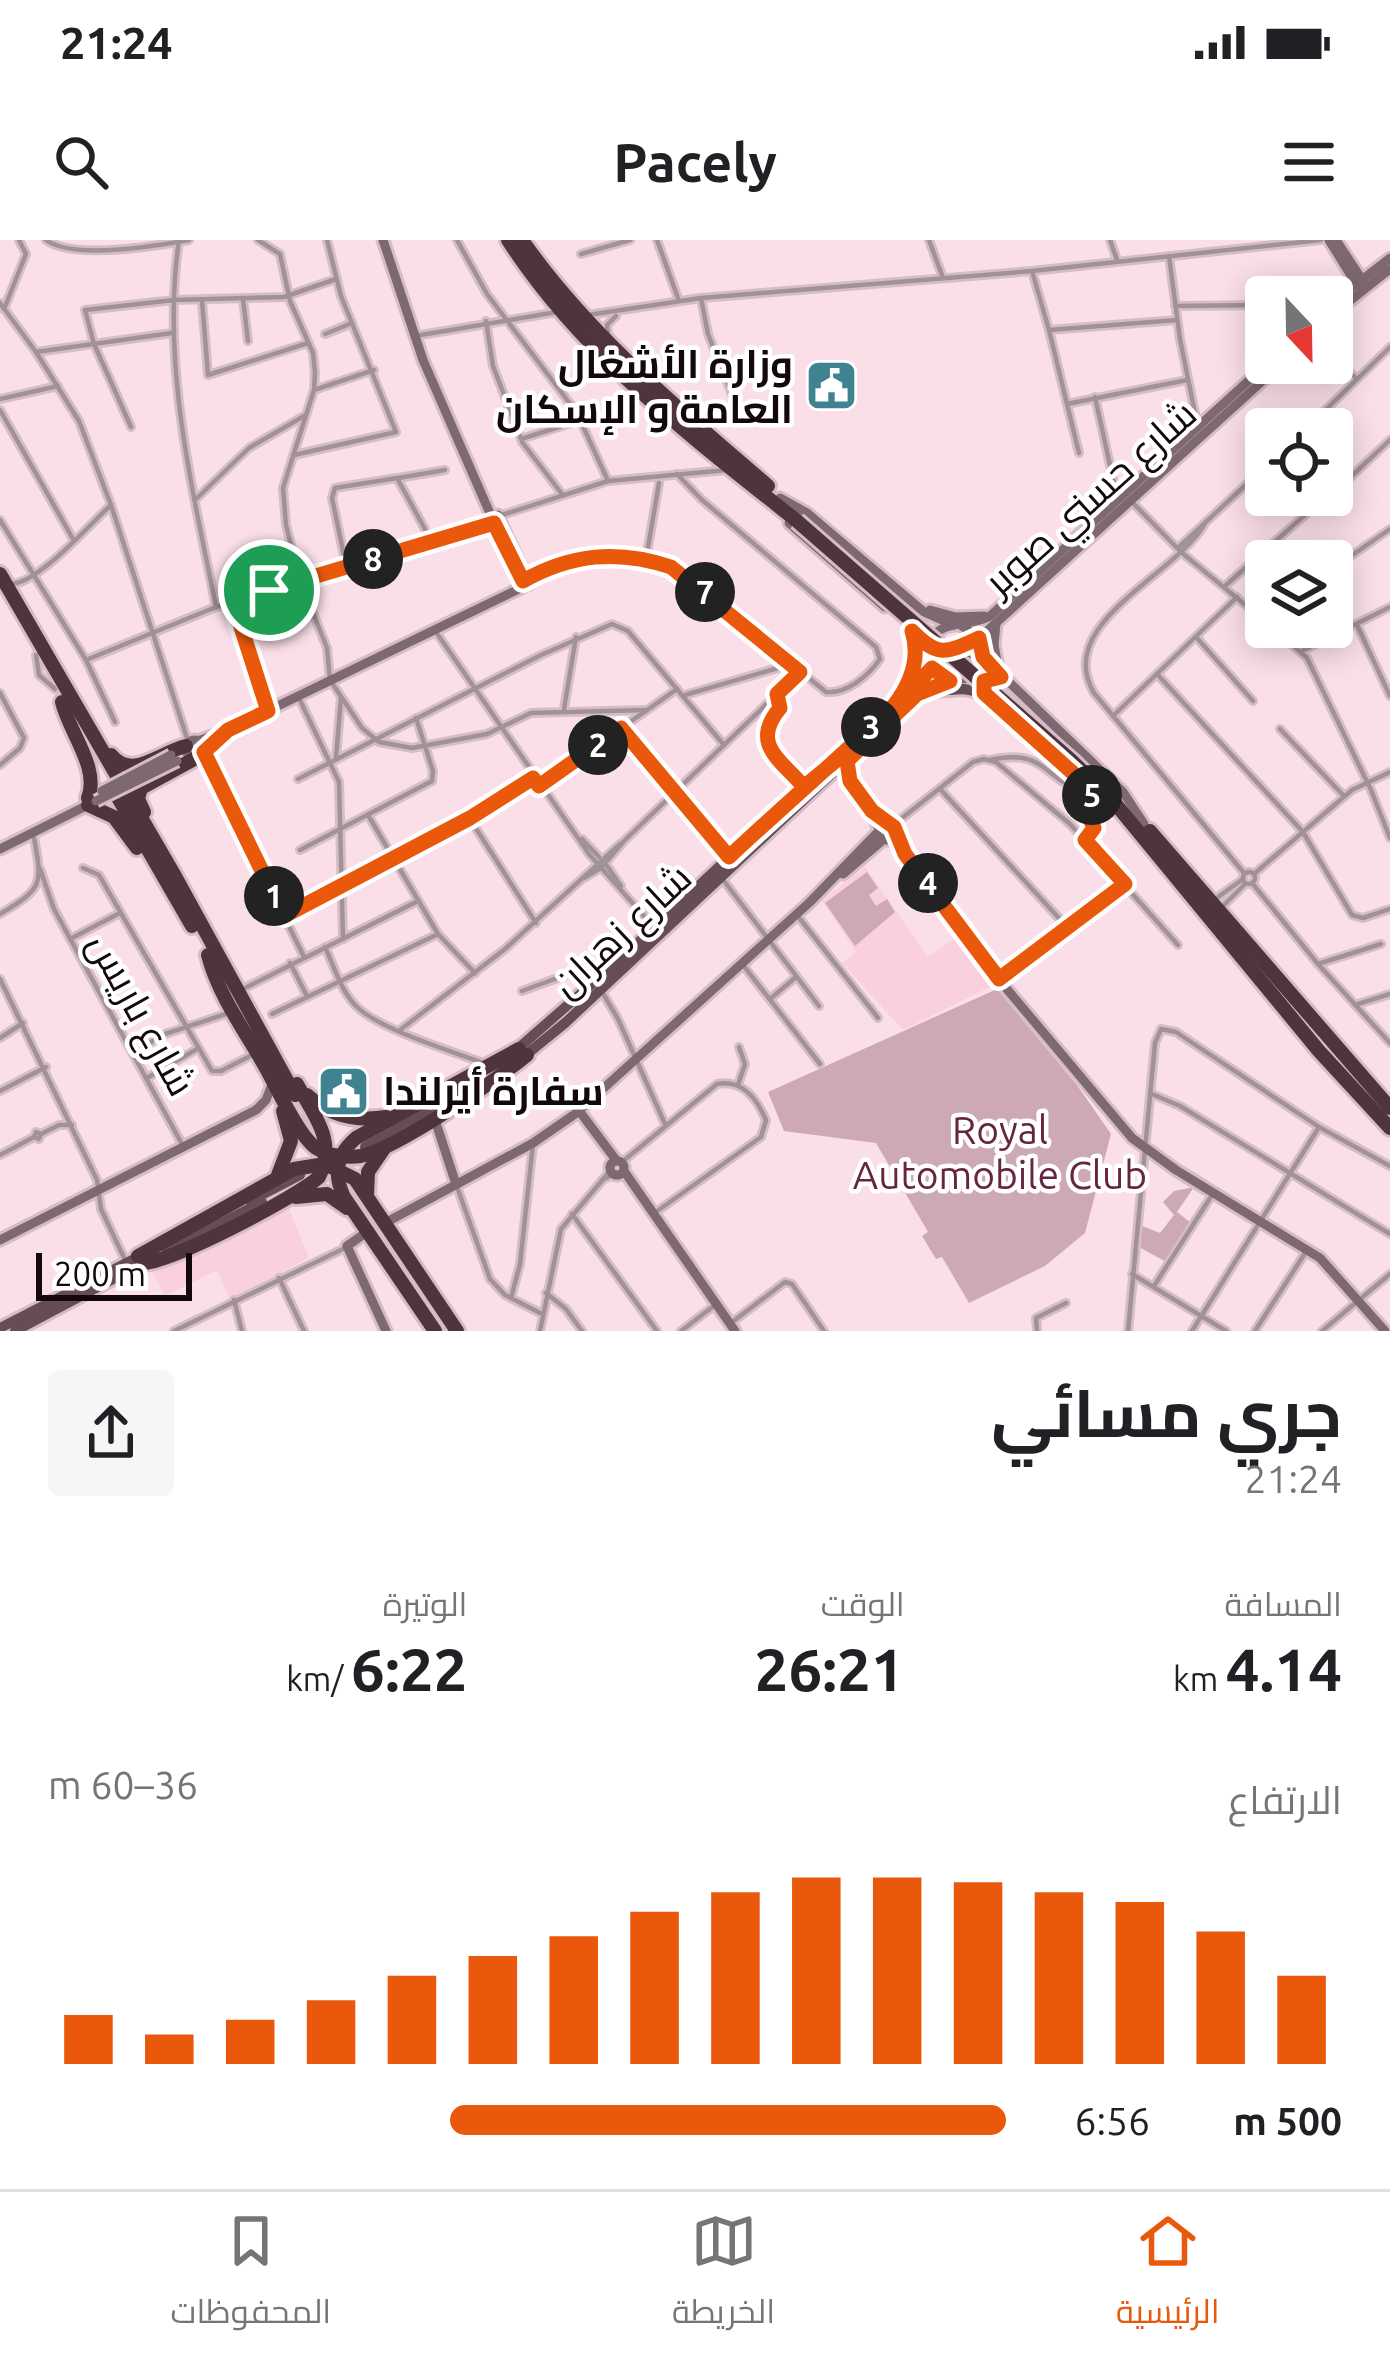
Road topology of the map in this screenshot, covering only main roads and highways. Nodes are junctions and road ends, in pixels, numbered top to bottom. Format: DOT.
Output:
graph roads {
  1 [pos="508,240"];
  2 [pos="522,240"];
  3 [pos="777,500"];
  4 [pos="7,587"];
  5 [pos="910,630"];
  6 [pos="932,668"];
  7 [pos="954,681"];
  8 [pos="984,693"];
  9 [pos="904,695"];
  10 [pos="62,696"];
  11 [pos="892,718"];
  12 [pos="1141,826"];
  13 [pos="170,878"];
  14 [pos="213,955"];
  15 [pos="523,1052"];
  16 [pos="266,1068"];
  17 [pos="294,1092"];
  18 [pos="1390,1108"];
  19 [pos="398,1116"];
  20 [pos="1390,1128"];
  21 [pos="363,1145"];
  22 [pos="386,1145"];
  23 [pos="332,1160"];
  24 [pos="302,1178"];
  25 [pos="275,1179"];
  26 [pos="367,1196"];
  27 [pos="279,1201"];
  28 [pos="353,1214"];
  29 [pos="136,1261"];
  30 [pos="0,1328"];
  31 [pos="15,1331"];
  32 [pos="438,1331"];
  33 [pos="454,1331"];
  1 -- 3 [label="highway"];
  2 -- 3 [label="highway"];
  3 -- 12 [label="highway, bridge"];
  4 -- 10 [label="highway"];
  4 -- 10 [label="highway"];
  5 -- 9 [label="main road"];
  6 -- 9 [label="main road, شارع زهران"];
  7 -- 11 [label="main road, شارع زهران"];
  8 -- 11 [label="main road"];
  9 -- 15 [label="main road, شارع زهران"];
  10 -- 13 [label="highway"];
  10 -- 13 [label="highway"];
  10 -- 13 [label="highway"];
  11 -- 15 [label="main road, شارع زهران"];
  12 -- 18 [label="highway"];
  12 -- 20 [label="highway"];
  13 -- 14 [label="highway"];
  14 -- 16 [label="highway"];
  14 -- 17 [label="highway"];
  14 -- 17 [label="highway"];
  15 -- 19 [label="highway"];
  15 -- 21 [label="main road, شارع زهران"];
  15 -- 22 [label="highway"];
  16 -- 23 [label="highway"];
  16 -- 25 [label="highway"];
  17 -- 19 [label="highway"];
  17 -- 23 [label="highway"];
  19 -- 23 [label="highway"];
  22 -- 23 [label="highway"];
  22 -- 26 [label="highway"];
  23 -- 25 [label="highway"];
  23 -- 26 [label="highway"];
  23 -- 27 [label="highway"];
  23 -- 28 [label="highway"];
  24 -- 29 [label="main road"];
  25 -- 29 [label="highway"];
  26 -- 33 [label="highway"];
  27 -- 28 [label="highway"];
  27 -- 29 [label="highway"];
  28 -- 32 [label="highway"];
  29 -- 30 [label="main road"];
  29 -- 31 [label="main road"];
  32 -- 33 [label="highway"];
}
